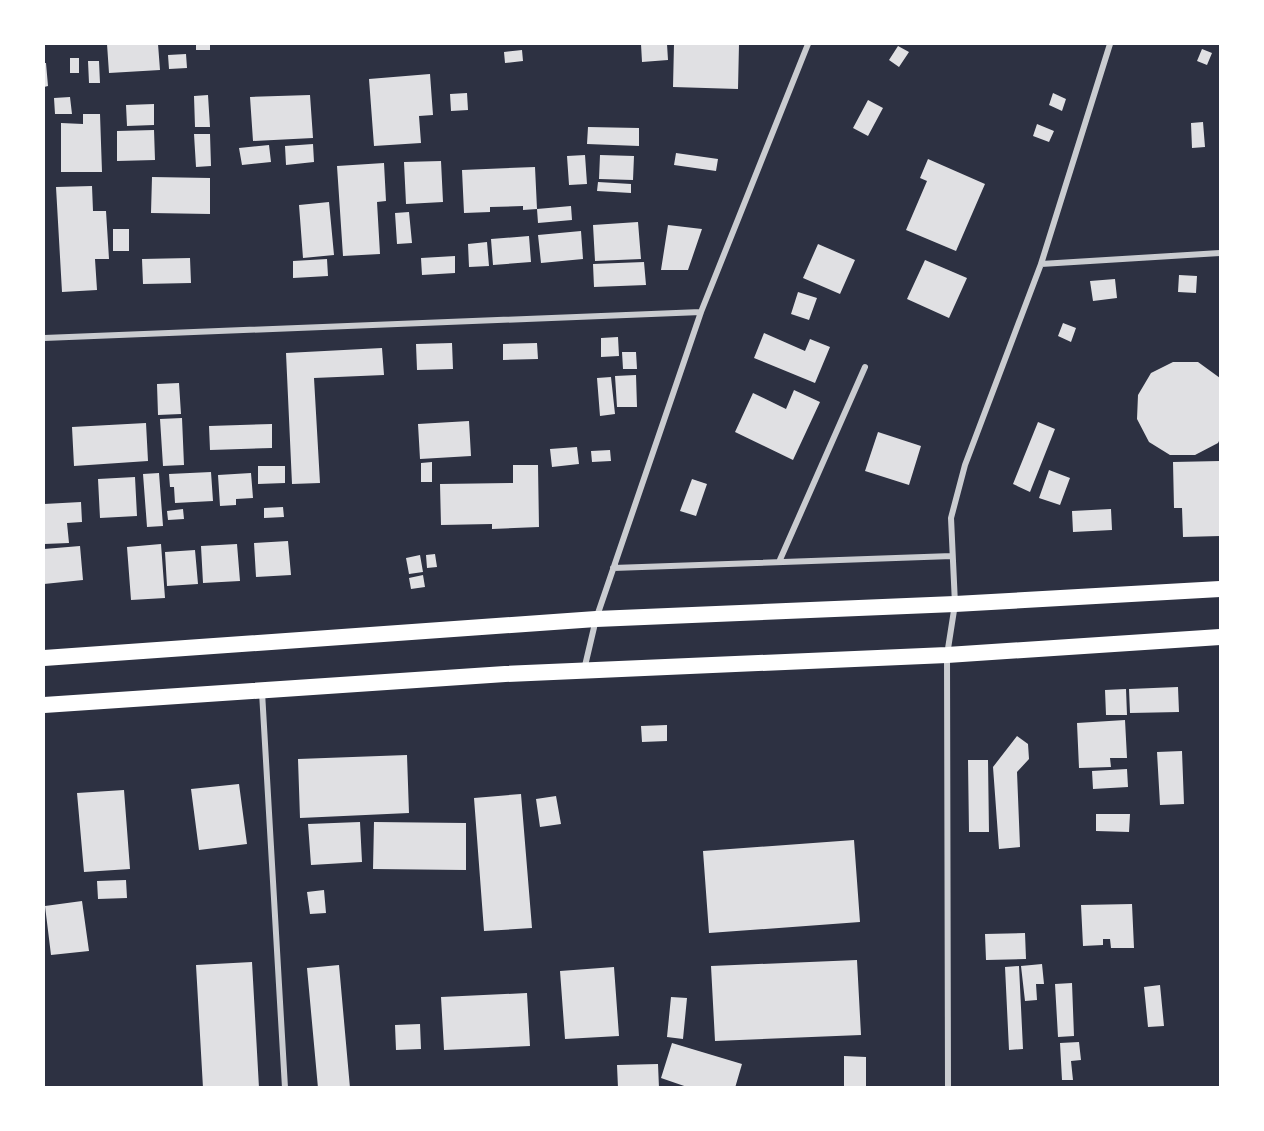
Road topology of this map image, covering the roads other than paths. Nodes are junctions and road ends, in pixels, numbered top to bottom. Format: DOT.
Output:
graph roads {
  1 [pos="808,44"];
  2 [pos="1110,44"];
  3 [pos="1221,253"];
  4 [pos="1041,264"];
  5 [pos="701,312"];
  6 [pos="44,338"];
  7 [pos="865,367"];
  8 [pos="952,556"];
  9 [pos="779,562"];
  10 [pos="613,568"];
  11 [pos="1221,589"];
  12 [pos="955,604"];
  13 [pos="596,620"];
  14 [pos="1221,637"];
  15 [pos="947,655"];
  16 [pos="44,658"];
  17 [pos="584,671"];
  18 [pos="262,692"];
  19 [pos="44,705"];
  20 [pos="285,1088"];
  21 [pos="948,1088"];
  1 -- 5 [label="street"];
  2 -- 4 [label="street"];
  3 -- 4 [label="street"];
  4 -- 8 [label="street"];
  5 -- 6 [label="street"];
  5 -- 10 [label="street"];
  7 -- 9 [label="street"];
  8 -- 9 [label="street"];
  8 -- 12 [label="street"];
  9 -- 10 [label="street"];
  10 -- 13 [label="street"];
  11 -- 12 [label="highway"];
  12 -- 13 [label="highway"];
  12 -- 15 [label="street"];
  13 -- 16 [label="highway"];
  13 -- 17 [label="street"];
  14 -- 15 [label="highway"];
  15 -- 17 [label="highway"];
  15 -- 21 [label="street"];
  17 -- 18 [label="highway"];
  18 -- 19 [label="highway"];
  18 -- 20 [label="street"];
}
